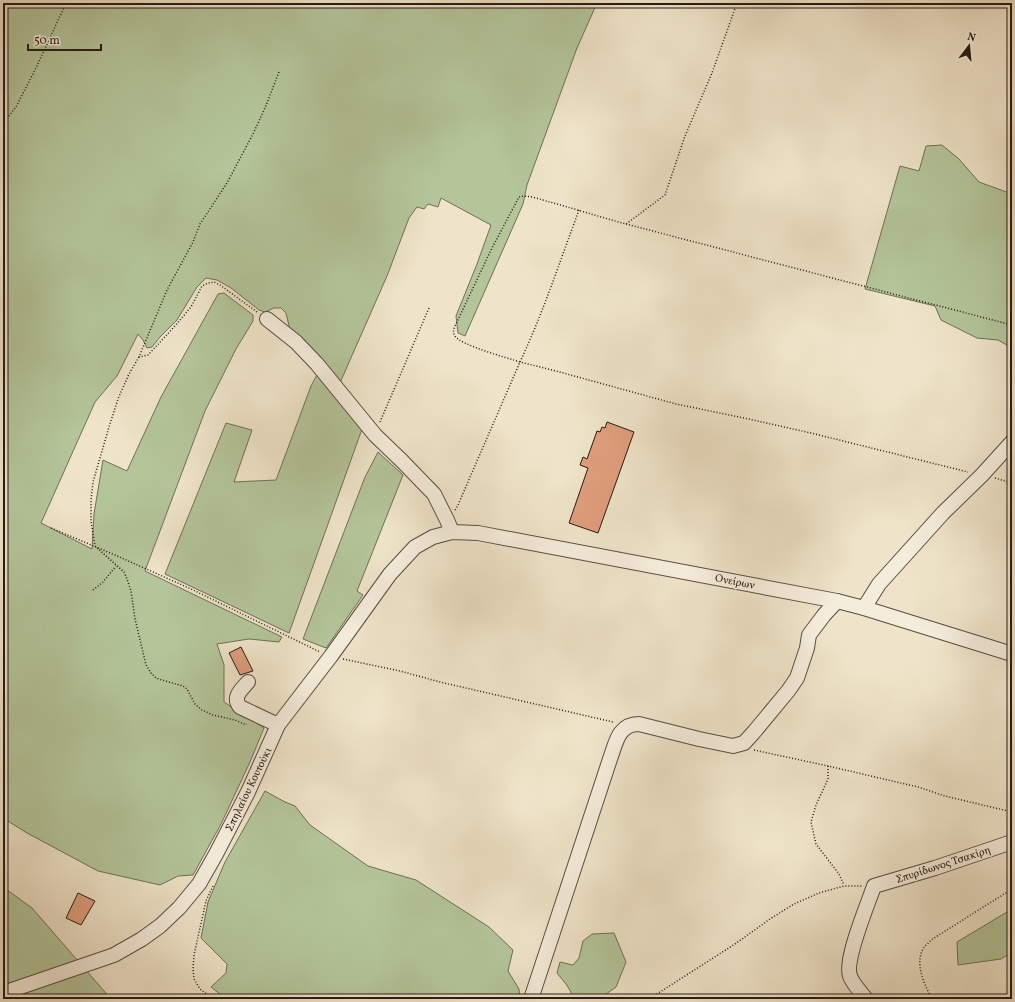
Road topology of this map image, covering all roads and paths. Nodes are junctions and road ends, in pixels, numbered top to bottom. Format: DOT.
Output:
graph roads {
  1 [pos="66,3"];
  2 [pos="737,3"];
  3 [pos="278,72"];
  4 [pos="3,123"];
  5 [pos="579,210"];
  6 [pos="626,224"];
  7 [pos="429,308"];
  8 [pos="267,320"];
  9 [pos="1012,325"];
  10 [pos="139,357"];
  11 [pos="520,362"];
  12 [pos="375,435"];
  13 [pos="1012,442"];
  14 [pos="982,474"];
  15 [pos="1012,483"];
  16 [pos="450,526"];
  17 [pos="116,566"];
  18 [pos="94,590"];
  19 [pos="837,601"];
  20 [pos="864,608"];
  21 [pos="1012,654"];
  22 [pos="248,682"];
  23 [pos="263,718"];
  24 [pos="278,726"];
  25 [pos="755,750"];
  26 [pos="828,766"];
  27 [pos="1012,812"];
  28 [pos="1012,842"];
  29 [pos="215,880"];
  30 [pos="844,886"];
  31 [pos="874,886"];
  32 [pos="1012,889"];
  33 [pos="3,993"];
  34 [pos="213,999"];
  35 [pos="532,999"];
  36 [pos="649,999"];
  37 [pos="866,999"];
  38 [pos="932,999"];
  1 -- 4 [label="path"];
  2 -- 6 [label="path"];
  3 -- 10 [label="path"];
  5 -- 6 [label="path"];
  5 -- 11 [label="path"];
  5 -- 11 [label="path"];
  6 -- 9 [label="path"];
  7 -- 12 [label="path"];
  8 -- 10 [label="path"];
  8 -- 12 [label="street"];
  10 -- 17 [label="path"];
  11 -- 14 [label="path"];
  11 -- 16 [label="path"];
  12 -- 16 [label="street"];
  13 -- 14 [label="street"];
  14 -- 15 [label="path"];
  14 -- 20 [label="street"];
  16 -- 19 [label="street, Ονείρων"];
  16 -- 24 [label="street, Σπηλαίου Κουτούκι"];
  17 -- 18 [label="path"];
  17 -- 23 [label="path"];
  19 -- 20 [label="street, Ονείρων"];
  19 -- 35 [label="street"];
  20 -- 21 [label="street, Ονείρων"];
  22 -- 23 [label="street"];
  23 -- 24 [label="street"];
  24 -- 33 [label="street, Σπηλαίου Κουτούκι"];
  25 -- 26 [label="path"];
  26 -- 27 [label="path"];
  26 -- 30 [label="path"];
  28 -- 31 [label="street, Σπυρίδωνος Τσακίρη"];
  29 -- 34 [label="path"];
  30 -- 31 [label="path"];
  30 -- 36 [label="path"];
  31 -- 37 [label="street"];
  32 -- 38 [label="path"];
}
